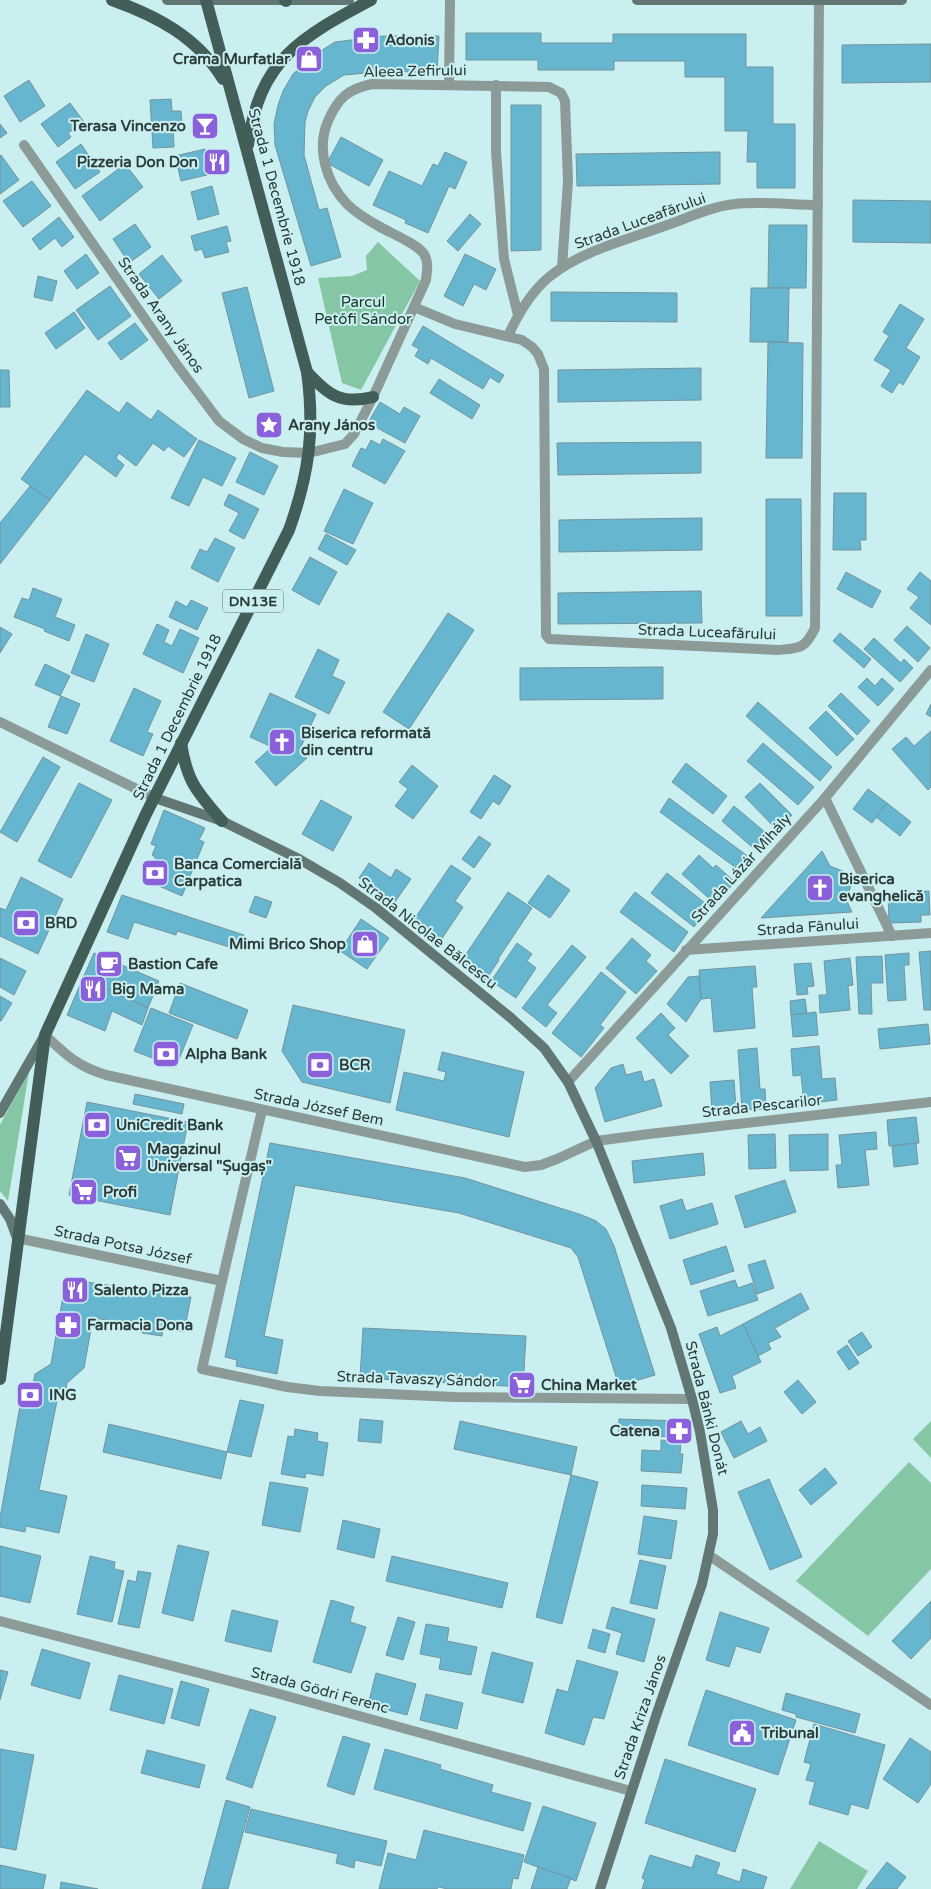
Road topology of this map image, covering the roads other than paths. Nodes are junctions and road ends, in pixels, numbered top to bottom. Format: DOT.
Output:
graph roads {
  1 [pos="112,0"];
  2 [pos="167,0"];
  3 [pos="206,0"];
  4 [pos="285,0"];
  5 [pos="349,0"];
  6 [pos="371,0"];
  7 [pos="450,0"];
  8 [pos="637,0"];
  9 [pos="819,0"];
  10 [pos="902,0"];
  11 [pos="449,84"];
  12 [pos="496,85"];
  13 [pos="231,92"];
  14 [pos="24,145"];
  15 [pos="248,150"];
  16 [pos="818,205"];
  17 [pos="562,267"];
  18 [pos="414,307"];
  19 [pos="518,315"];
  20 [pos="508,336"];
  21 [pos="307,372"];
  22 [pos="373,397"];
  23 [pos="309,453"];
  24 [pos="931,670"];
  25 [pos="0,722"];
  26 [pos="181,742"];
  27 [pos="155,798"];
  28 [pos="825,798"];
  29 [pos="222,821"];
  30 [pos="931,933"];
  31 [pos="892,936"];
  32 [pos="686,950"];
  33 [pos="45,1034"];
  34 [pos="568,1082"];
  35 [pos="931,1102"];
  36 [pos="262,1110"];
  37 [pos="0,1113"];
  38 [pos="596,1141"];
  39 [pos="0,1204"];
  40 [pos="17,1238"];
  41 [pos="222,1281"];
  42 [pos="0,1379"];
  43 [pos="692,1399"];
  44 [pos="710,1556"];
  45 [pos="0,1621"];
  46 [pos="931,1705"];
  47 [pos="632,1791"];
  48 [pos="600,1889"];
  1 -- 13 [label="main road"];
  2 -- 3 [label="street"];
  3 -- 4 [label="street"];
  3 -- 13 [label="main road, Strada 1 Decembrie 1918 / DN13E"];
  4 -- 5 [label="street"];
  6 -- 15 [label="main road"];
  7 -- 11 [label="street"];
  8 -- 9 [label="street"];
  9 -- 10 [label="street"];
  9 -- 16 [label="street, Strada Luceafărului"];
  11 -- 12 [label="street, Aleea Zefirului"];
  11 -- 18 [label="street, Aleea Zefirului"];
  12 -- 17 [label="street, Aleea Zefirului"];
  12 -- 19 [label="street"];
  13 -- 15 [label="main road, Strada 1 Decembrie 1918 / DN13E"];
  14 -- 23 [label="street, Strada Arany János"];
  15 -- 21 [label="main road, Strada 1 Decembrie 1918 / DN13E"];
  16 -- 17 [label="street, Strada Luceafărului"];
  16 -- 20 [label="street, Strada Luceafărului"];
  17 -- 19 [label="street, Strada Luceafărului"];
  18 -- 20 [label="street, Strada Luceafărului"];
  18 -- 22 [label="street, Aleea Zefirului"];
  19 -- 20 [label="street, Strada Luceafărului"];
  21 -- 22 [label="main road"];
  21 -- 23 [label="main road, Strada 1 Decembrie 1918 / DN13E"];
  22 -- 23 [label="street, Aleea Zefirului"];
  23 -- 26 [label="main road, Strada 1 Decembrie 1918 / DN13E"];
  24 -- 28 [label="street, Strada Lázár Mihály"];
  25 -- 27 [label="street"];
  26 -- 27 [label="main road, Strada 1 Decembrie 1918 / DN13E"];
  26 -- 29 [label="main road"];
  27 -- 29 [label="street, Strada Nicolae Bălcescu"];
  27 -- 33 [label="main road, Strada 1 Decembrie 1918 / DN13E"];
  28 -- 31 [label="street"];
  28 -- 32 [label="street, Strada Lázár Mihály"];
  29 -- 34 [label="street, Strada Nicolae Bălcescu"];
  30 -- 31 [label="street, Strada Fânului"];
  31 -- 32 [label="street, Strada Fânului"];
  32 -- 34 [label="street, Strada Lázár Mihály"];
  33 -- 36 [label="street, Strada József Bem"];
  33 -- 37 [label="street, Strada 1 Decembrie 1918 / DN13E"];
  33 -- 40 [label="main road, DN13E"];
  34 -- 38 [label="street, Strada Bánki Donát"];
  35 -- 38 [label="street, Strada Pescarilor"];
  36 -- 38 [label="street, Strada József Bem"];
  36 -- 41 [label="street"];
  38 -- 43 [label="street, Strada Bánki Donát"];
  39 -- 40 [label="street"];
  40 -- 41 [label="street, Strada Potsa József"];
  40 -- 42 [label="main road, DN13E"];
  41 -- 43 [label="street, Strada Tavaszy Sándor"];
  43 -- 44 [label="street, Strada Bánki Donát"];
  44 -- 46 [label="street"];
  44 -- 47 [label="street, Strada Kriza János"];
  45 -- 47 [label="street, Strada Gödri Ferenc"];
  47 -- 48 [label="street, Strada Kriza János"];
}
